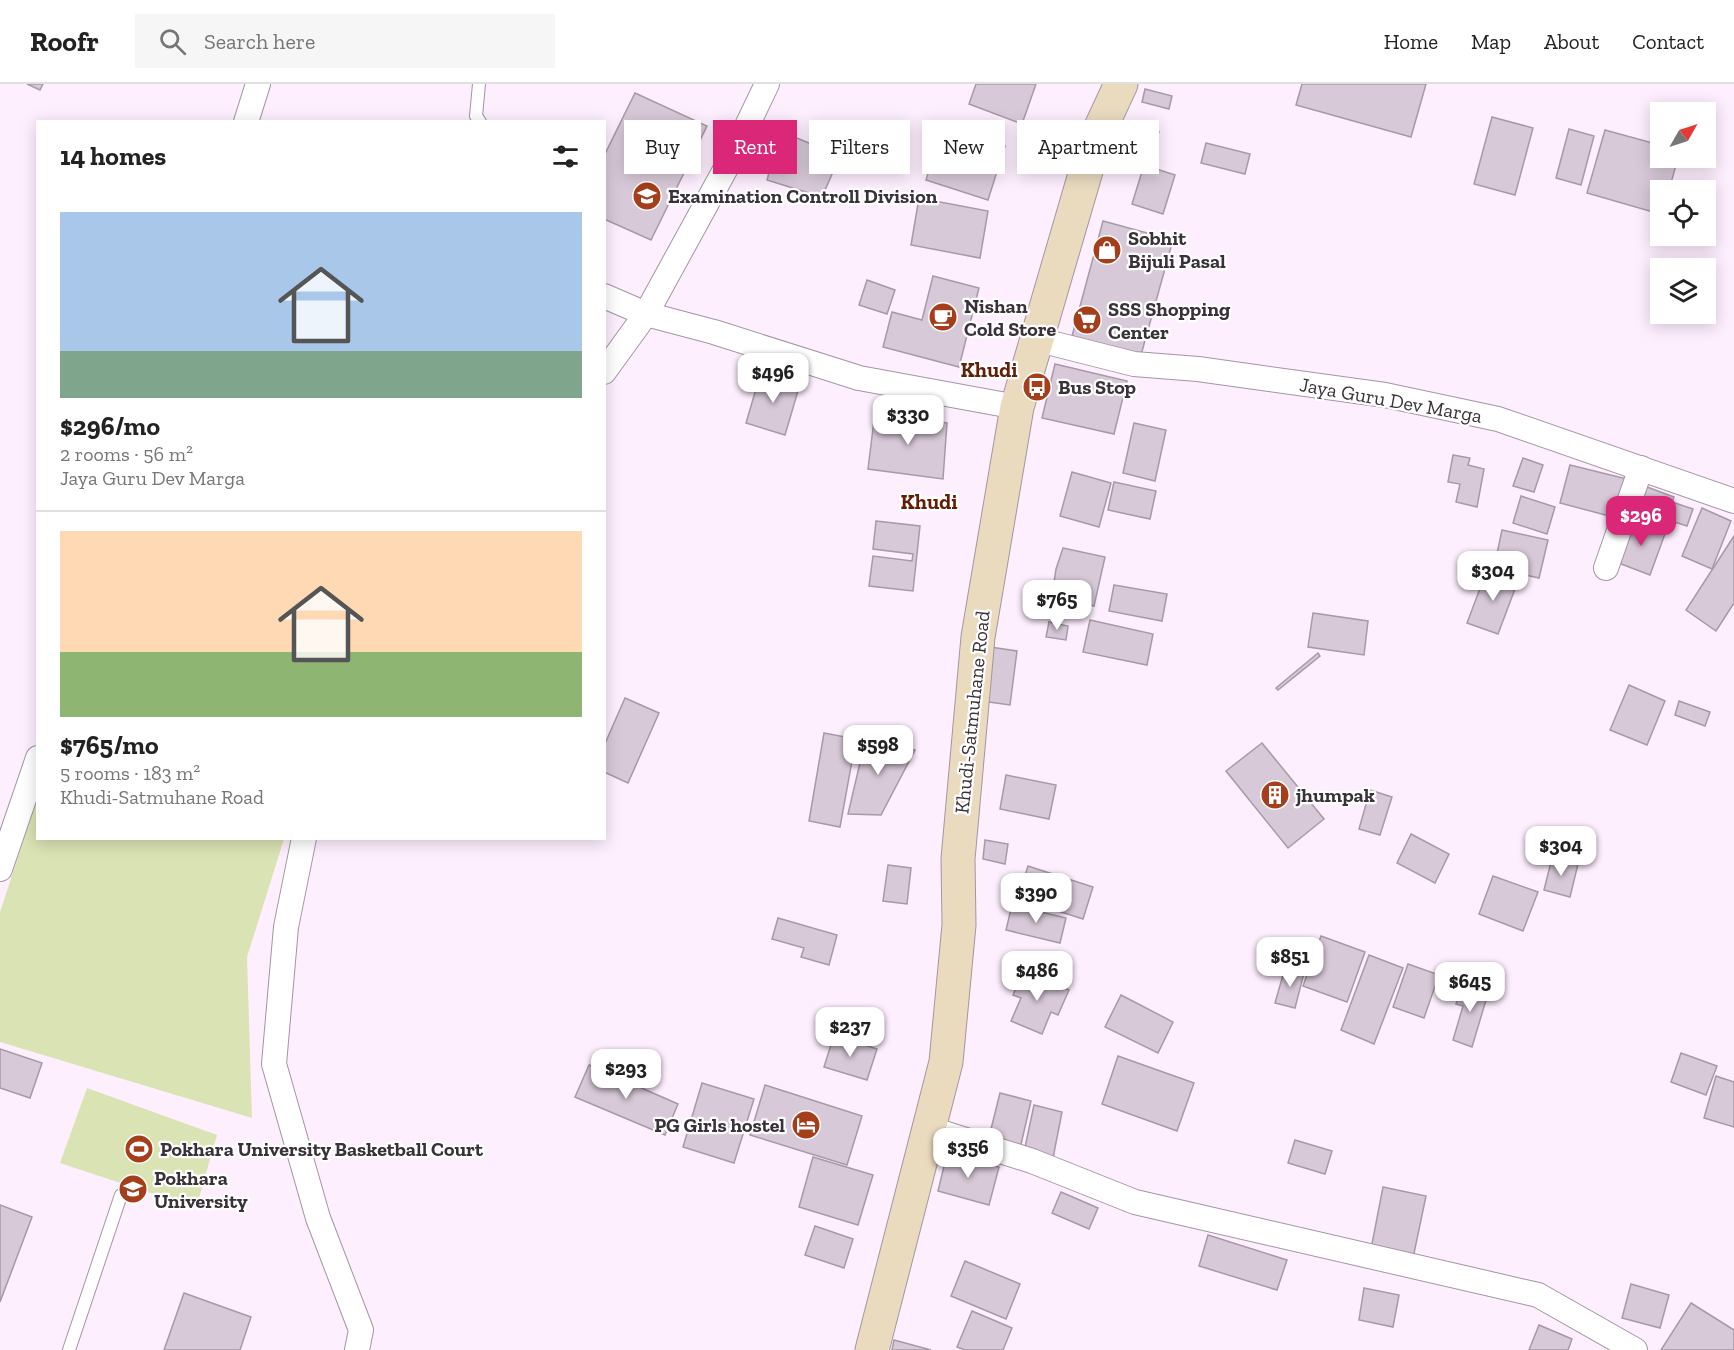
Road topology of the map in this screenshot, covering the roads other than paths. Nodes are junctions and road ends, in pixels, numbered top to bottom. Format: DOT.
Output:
graph roads {
  1 [pos="258,84"];
  2 [pos="479,84"];
  3 [pos="767,84"];
  4 [pos="1121,84"];
  5 [pos="247,120"];
  6 [pos="479,120"];
  7 [pos="606,297"];
  8 [pos="646,314"];
  9 [pos="1039,340"];
  10 [pos="606,369"];
  11 [pos="1017,407"];
  12 [pos="1641,468"];
  13 [pos="1734,501"];
  14 [pos="1606,568"];
  15 [pos="36,764"];
  16 [pos="304,840"];
  17 [pos="0,869"];
  18 [pos="931,1129"];
  19 [pos="121,1195"];
  20 [pos="69,1350"];
  21 [pos="357,1350"];
  22 [pos="872,1350"];
  23 [pos="1635,1350"];
  1 -- 5 [label="street"];
  2 -- 6 [label="lane"];
  3 -- 8 [label="street"];
  4 -- 9 [label="main road, Khudi-Satmuhane Road"];
  7 -- 8 [label="street"];
  8 -- 10 [label="street"];
  8 -- 11 [label="street"];
  9 -- 11 [label="main road, Khudi-Satmuhane Road"];
  9 -- 12 [label="street, Jaya Guru Dev Marga"];
  11 -- 18 [label="main road, Khudi-Satmuhane Road"];
  12 -- 13 [label="street, Jaya Guru Dev Marga"];
  12 -- 14 [label="street"];
  15 -- 17 [label="street"];
  16 -- 21 [label="street"];
  18 -- 22 [label="main road, Khudi-Satmuhane Road"];
  18 -- 23 [label="street"];
  19 -- 20 [label="lane"];
}
